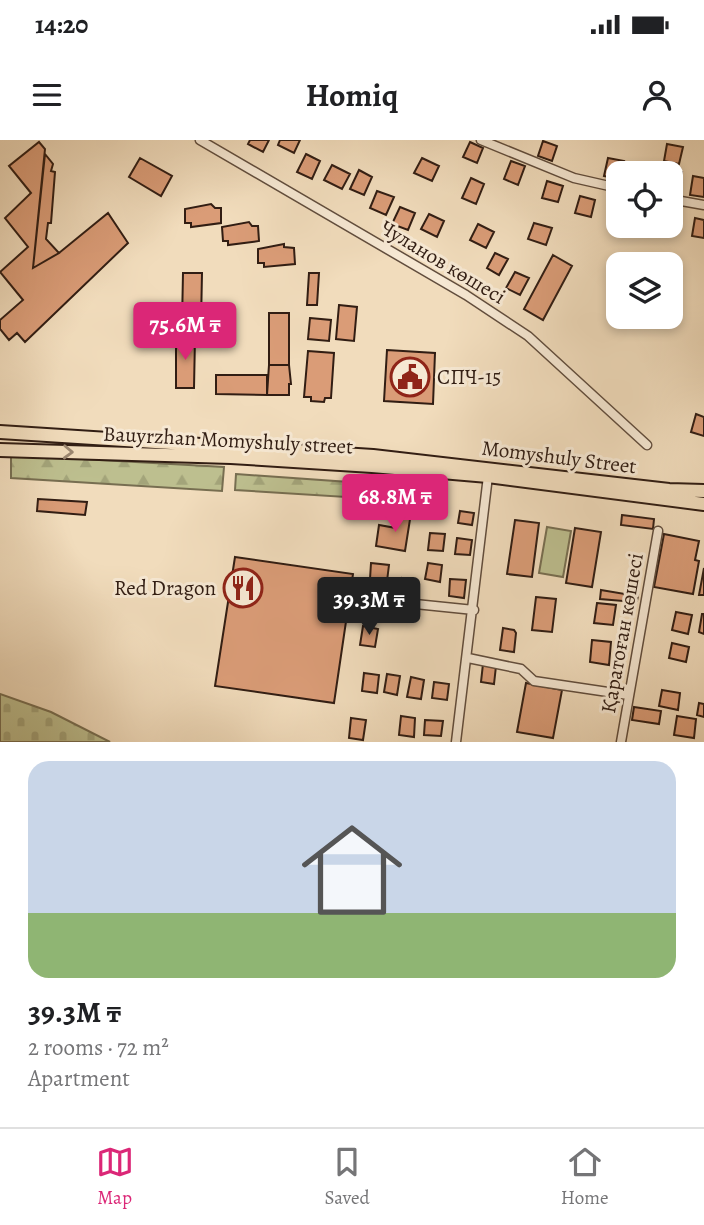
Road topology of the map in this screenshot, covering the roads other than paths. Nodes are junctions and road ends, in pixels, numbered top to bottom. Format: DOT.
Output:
graph roads {
  1 [pos="200,140"];
  2 [pos="481,140"];
  3 [pos="606,185"];
  4 [pos="683,201"];
  5 [pos="704,205"];
  6 [pos="0,432"];
  7 [pos="647,445"];
  8 [pos="0,450"];
  9 [pos="409,459"];
  10 [pos="488,476"];
  11 [pos="704,491"];
  12 [pos="704,504"];
  13 [pos="658,531"];
  14 [pos="376,600"];
  15 [pos="474,610"];
  16 [pos="468,658"];
  17 [pos="628,695"];
  18 [pos="457,742"];
  19 [pos="621,742"];
  1 -- 7 [label="street, Чуланов көшесі"];
  2 -- 3 [label="street"];
  4 -- 5 [label="street"];
  6 -- 9 [label="main road, Bauyrzhan Momyshuly street"];
  8 -- 10 [label="main road, Bauyrzhan Momyshuly street, one-way"];
  9 -- 11 [label="main road, Momyshuly Street"];
  10 -- 12 [label="main road, Bauyrzhan Momyshuly street"];
  10 -- 15 [label="street"];
  13 -- 17 [label="street, Қаратоған көшесі"];
  14 -- 15 [label="street"];
  15 -- 16 [label="street"];
  16 -- 17 [label="street"];
  16 -- 18 [label="street"];
  17 -- 19 [label="street, Қаратоған көшесі"];
}
